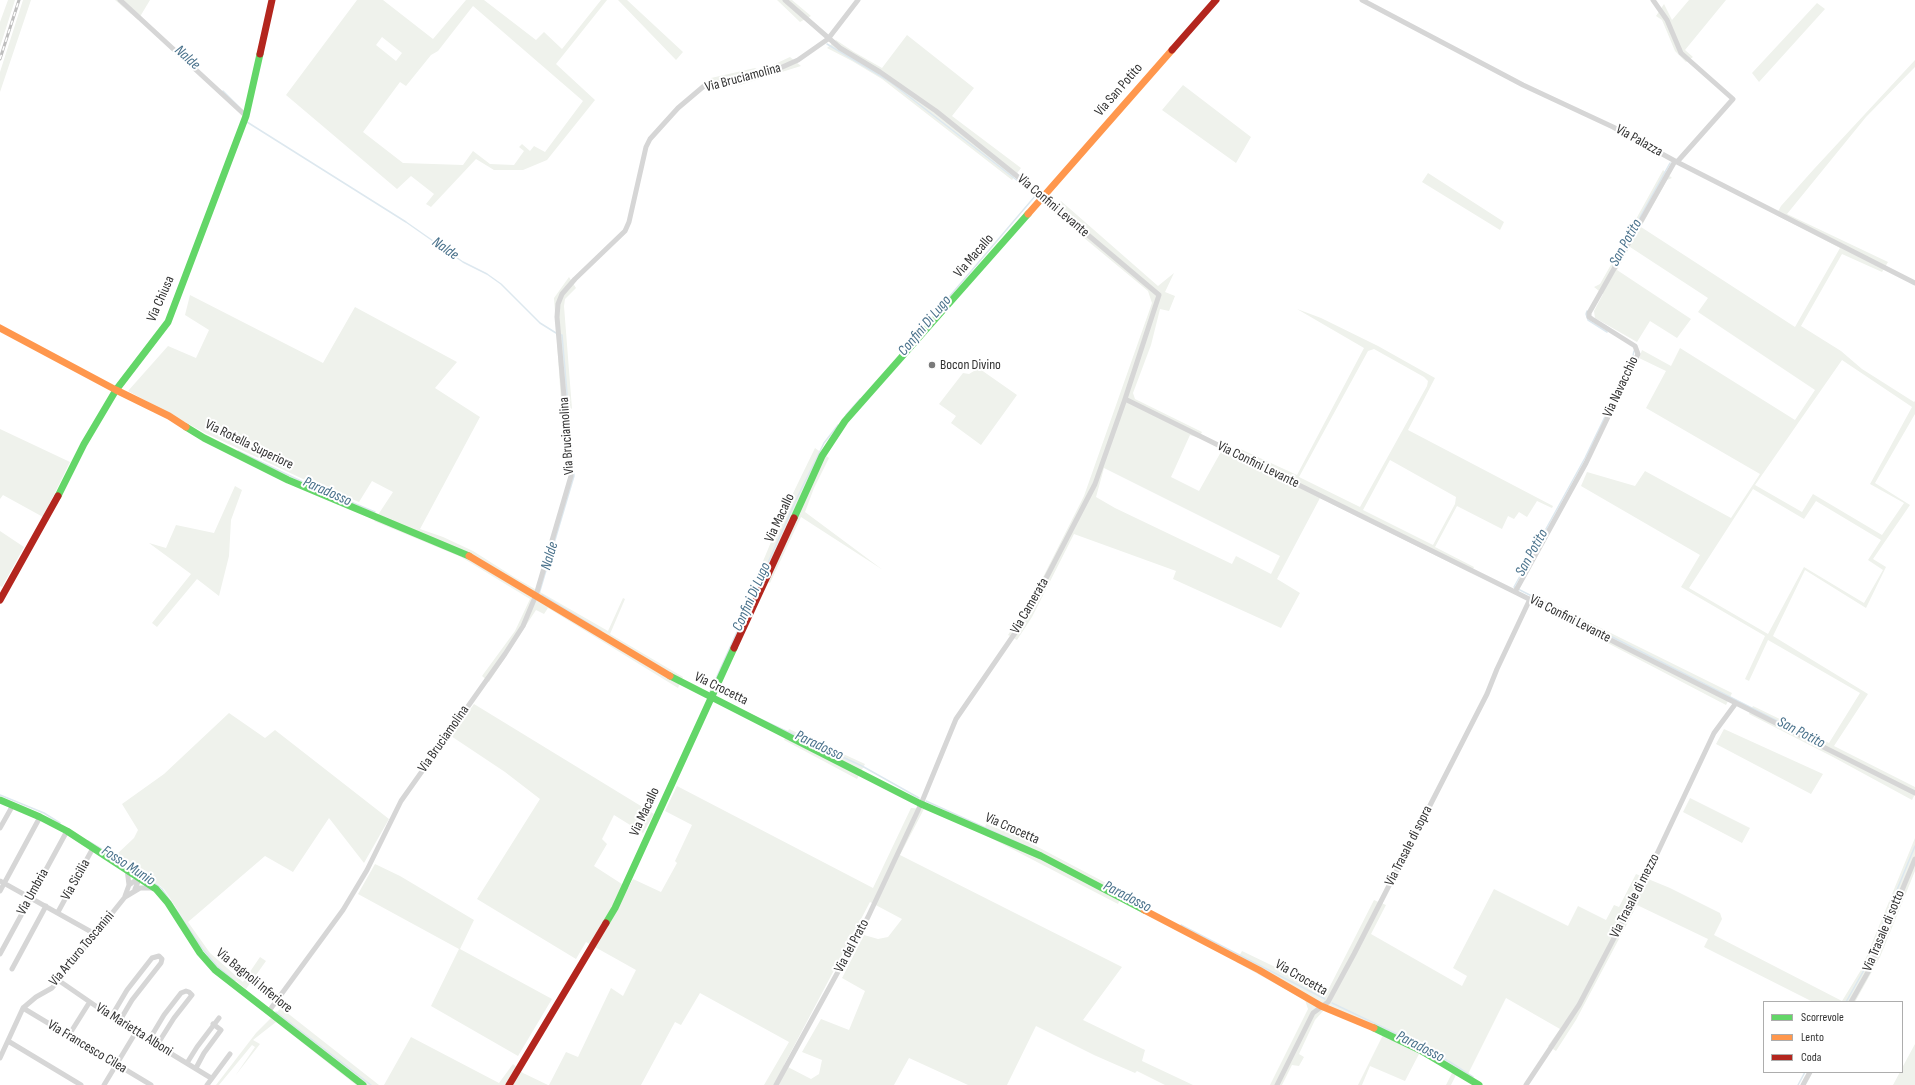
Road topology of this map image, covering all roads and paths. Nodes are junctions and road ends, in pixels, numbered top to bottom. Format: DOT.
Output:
graph roads {
  1 [pos="120,0"];
  2 [pos="272,0"];
  3 [pos="785,0"];
  4 [pos="858,0"];
  5 [pos="1216,0"];
  6 [pos="1362,0"];
  7 [pos="1653,0"];
  8 [pos="828,39"];
  9 [pos="246,116"];
  10 [pos="1676,161"];
  11 [pos="1043,197"];
  12 [pos="1915,283"];
  13 [pos="0,328"];
  14 [pos="116,390"];
  15 [pos="1125,399"];
  16 [pos="1515,592"];
  17 [pos="536,595"];
  18 [pos="1530,599"];
  19 [pos="0,600"];
  20 [pos="712,698"];
  21 [pos="1736,703"];
  22 [pos="1915,793"];
  23 [pos="0,800"];
  24 [pos="921,804"];
  25 [pos="13,805"];
  26 [pos="40,817"];
  27 [pos="0,828"];
  28 [pos="67,831"];
  29 [pos="93,848"];
  30 [pos="1915,859"];
  31 [pos="127,869"];
  32 [pos="140,877"];
  33 [pos="2,882"];
  34 [pos="129,885"];
  35 [pos="156,889"];
  36 [pos="135,890"];
  37 [pos="0,891"];
  38 [pos="125,897"];
  39 [pos="30,898"];
  40 [pos="46,906"];
  41 [pos="58,912"];
  42 [pos="95,934"];
  43 [pos="0,954"];
  44 [pos="12,968"];
  45 [pos="58,980"];
  46 [pos="1851,1001"];
  47 [pos="89,1003"];
  48 [pos="1321,1006"];
  49 [pos="24,1008"];
  50 [pos="269,1011"];
  51 [pos="111,1017"];
  52 [pos="218,1018"];
  53 [pos="119,1022"];
  54 [pos="214,1024"];
  55 [pos="136,1032"];
  56 [pos="69,1035"];
  57 [pos="149,1040"];
  58 [pos="8,1041"];
  59 [pos="157,1045"];
  60 [pos="230,1054"];
  61 [pos="0,1058"];
  62 [pos="187,1063"];
  63 [pos="116,1064"];
  64 [pos="196,1068"];
  65 [pos="1809,1073"];
  66 [pos="211,1078"];
  67 [pos="81,1085"];
  68 [pos="104,1085"];
  69 [pos="151,1085"];
  70 [pos="207,1085"];
  71 [pos="363,1085"];
  72 [pos="509,1085"];
  73 [pos="776,1085"];
  74 [pos="1277,1085"];
  75 [pos="1479,1085"];
  76 [pos="1526,1085"];
  77 [pos="1803,1085"];
  1 -- 9 [label="street"];
  2 -- 9 [label="street, Via Chiusa"];
  3 -- 8 [label="street, Via Confini Levante"];
  4 -- 8 [label="street, Via Bruciamolina"];
  5 -- 11 [label="street, Via San Potito"];
  6 -- 10 [label="street, Via Palazza"];
  7 -- 10 [label="street, Via Navacchio"];
  8 -- 11 [label="street, Via Confini Levante"];
  8 -- 17 [label="street, Via Bruciamolina"];
  9 -- 14 [label="street, Via Chiusa"];
  10 -- 12 [label="street, Via Palazza"];
  10 -- 16 [label="street, Via Navacchio"];
  11 -- 15 [label="street, Via Confini Levante"];
  11 -- 20 [label="street, Via Macallo"];
  13 -- 14 [label="street, Via Rotella Superiore"];
  14 -- 17 [label="street, Via Rotella Superiore"];
  14 -- 19 [label="street, Via Chiusa"];
  15 -- 16 [label="street, Via Confini Levante"];
  15 -- 24 [label="street, Via Camerata"];
  16 -- 18 [label="street, Via Confini Levante"];
  17 -- 20 [label="street, Via Crocetta"];
  17 -- 50 [label="street, Via Bruciamolina"];
  18 -- 21 [label="street, Via Confini Levante"];
  18 -- 48 [label="street, Via Trasale di sopra"];
  20 -- 24 [label="street, Via Crocetta"];
  20 -- 72 [label="street, Via Macallo"];
  21 -- 22 [label="street, Via Confini Levante"];
  21 -- 76 [label="street, Via Trasale di mezzo"];
  23 -- 25 [label="street, Via Bagnoli Inferiore"];
  24 -- 48 [label="street, Via Crocetta"];
  24 -- 73 [label="street, Via del Prato"];
  25 -- 26 [label="street, Via Bagnoli Inferiore"];
  25 -- 27 [label="street"];
  26 -- 28 [label="street, Via Bagnoli Inferiore"];
  26 -- 33 [label="street"];
  28 -- 29 [label="street, Via Bagnoli Inferiore"];
  28 -- 39 [label="street, Via Umbria"];
  29 -- 31 [label="street, Via Bagnoli Inferiore"];
  29 -- 41 [label="street, Via Sicilia"];
  30 -- 46 [label="street, Via Trasale di sotto"];
  31 -- 32 [label="street, Via Bagnoli Inferiore"];
  31 -- 34 [label="street, Via Arturo Toscanini"];
  32 -- 34 [label="street"];
  32 -- 35 [label="street, Via Bagnoli Inferiore"];
  32 -- 36 [label="street"];
  33 -- 37 [label="street"];
  33 -- 39 [label="street"];
  34 -- 38 [label="street, Via Arturo Toscanini"];
  35 -- 36 [label="street"];
  35 -- 50 [label="street, Via Bagnoli Inferiore"];
  36 -- 38 [label="street, Via Arturo Toscanini"];
  38 -- 42 [label="street, Via Arturo Toscanini"];
  39 -- 40 [label="street"];
  39 -- 43 [label="street, Via Umbria"];
  40 -- 41 [label="street"];
  40 -- 44 [label="street"];
  41 -- 42 [label="street"];
  42 -- 45 [label="street, Via Arturo Toscanini"];
  45 -- 47 [label="street, Via Marietta Alboni"];
  45 -- 49 [label="street, Via Arturo Toscanini"];
  47 -- 51 [label="street, Via Marietta Alboni"];
  47 -- 56 [label="street"];
  48 -- 74 [label="street, Via Trasale di sopra"];
  48 -- 75 [label="street, Via Crocetta"];
  49 -- 56 [label="street, Via Francesco Cilea"];
  49 -- 58 [label="street, Via Arturo Toscanini"];
  50 -- 71 [label="street, Via Bagnoli Inferiore"];
  51 -- 53 [label="street, Via Marietta Alboni"];
  51 -- 53 [label="street"];
  52 -- 54 [label="street"];
  53 -- 55 [label="street, Via Marietta Alboni"];
  54 -- 62 [label="street"];
  54 -- 64 [label="street"];
  55 -- 57 [label="street, Via Marietta Alboni"];
  55 -- 63 [label="street"];
  56 -- 63 [label="street, Via Francesco Cilea"];
  57 -- 59 [label="street, Via Marietta Alboni"];
  57 -- 59 [label="street"];
  58 -- 61 [label="street, Via Arturo Toscanini"];
  58 -- 67 [label="street"];
  59 -- 62 [label="street, Via Marietta Alboni"];
  60 -- 66 [label="street"];
  62 -- 64 [label="street, Via Marietta Alboni"];
  63 -- 68 [label="street"];
  63 -- 69 [label="street, Via Francesco Cilea"];
  64 -- 66 [label="street, Via Marietta Alboni"];
  65 -- 77 [label="street"];
  66 -- 70 [label="street"];
}
